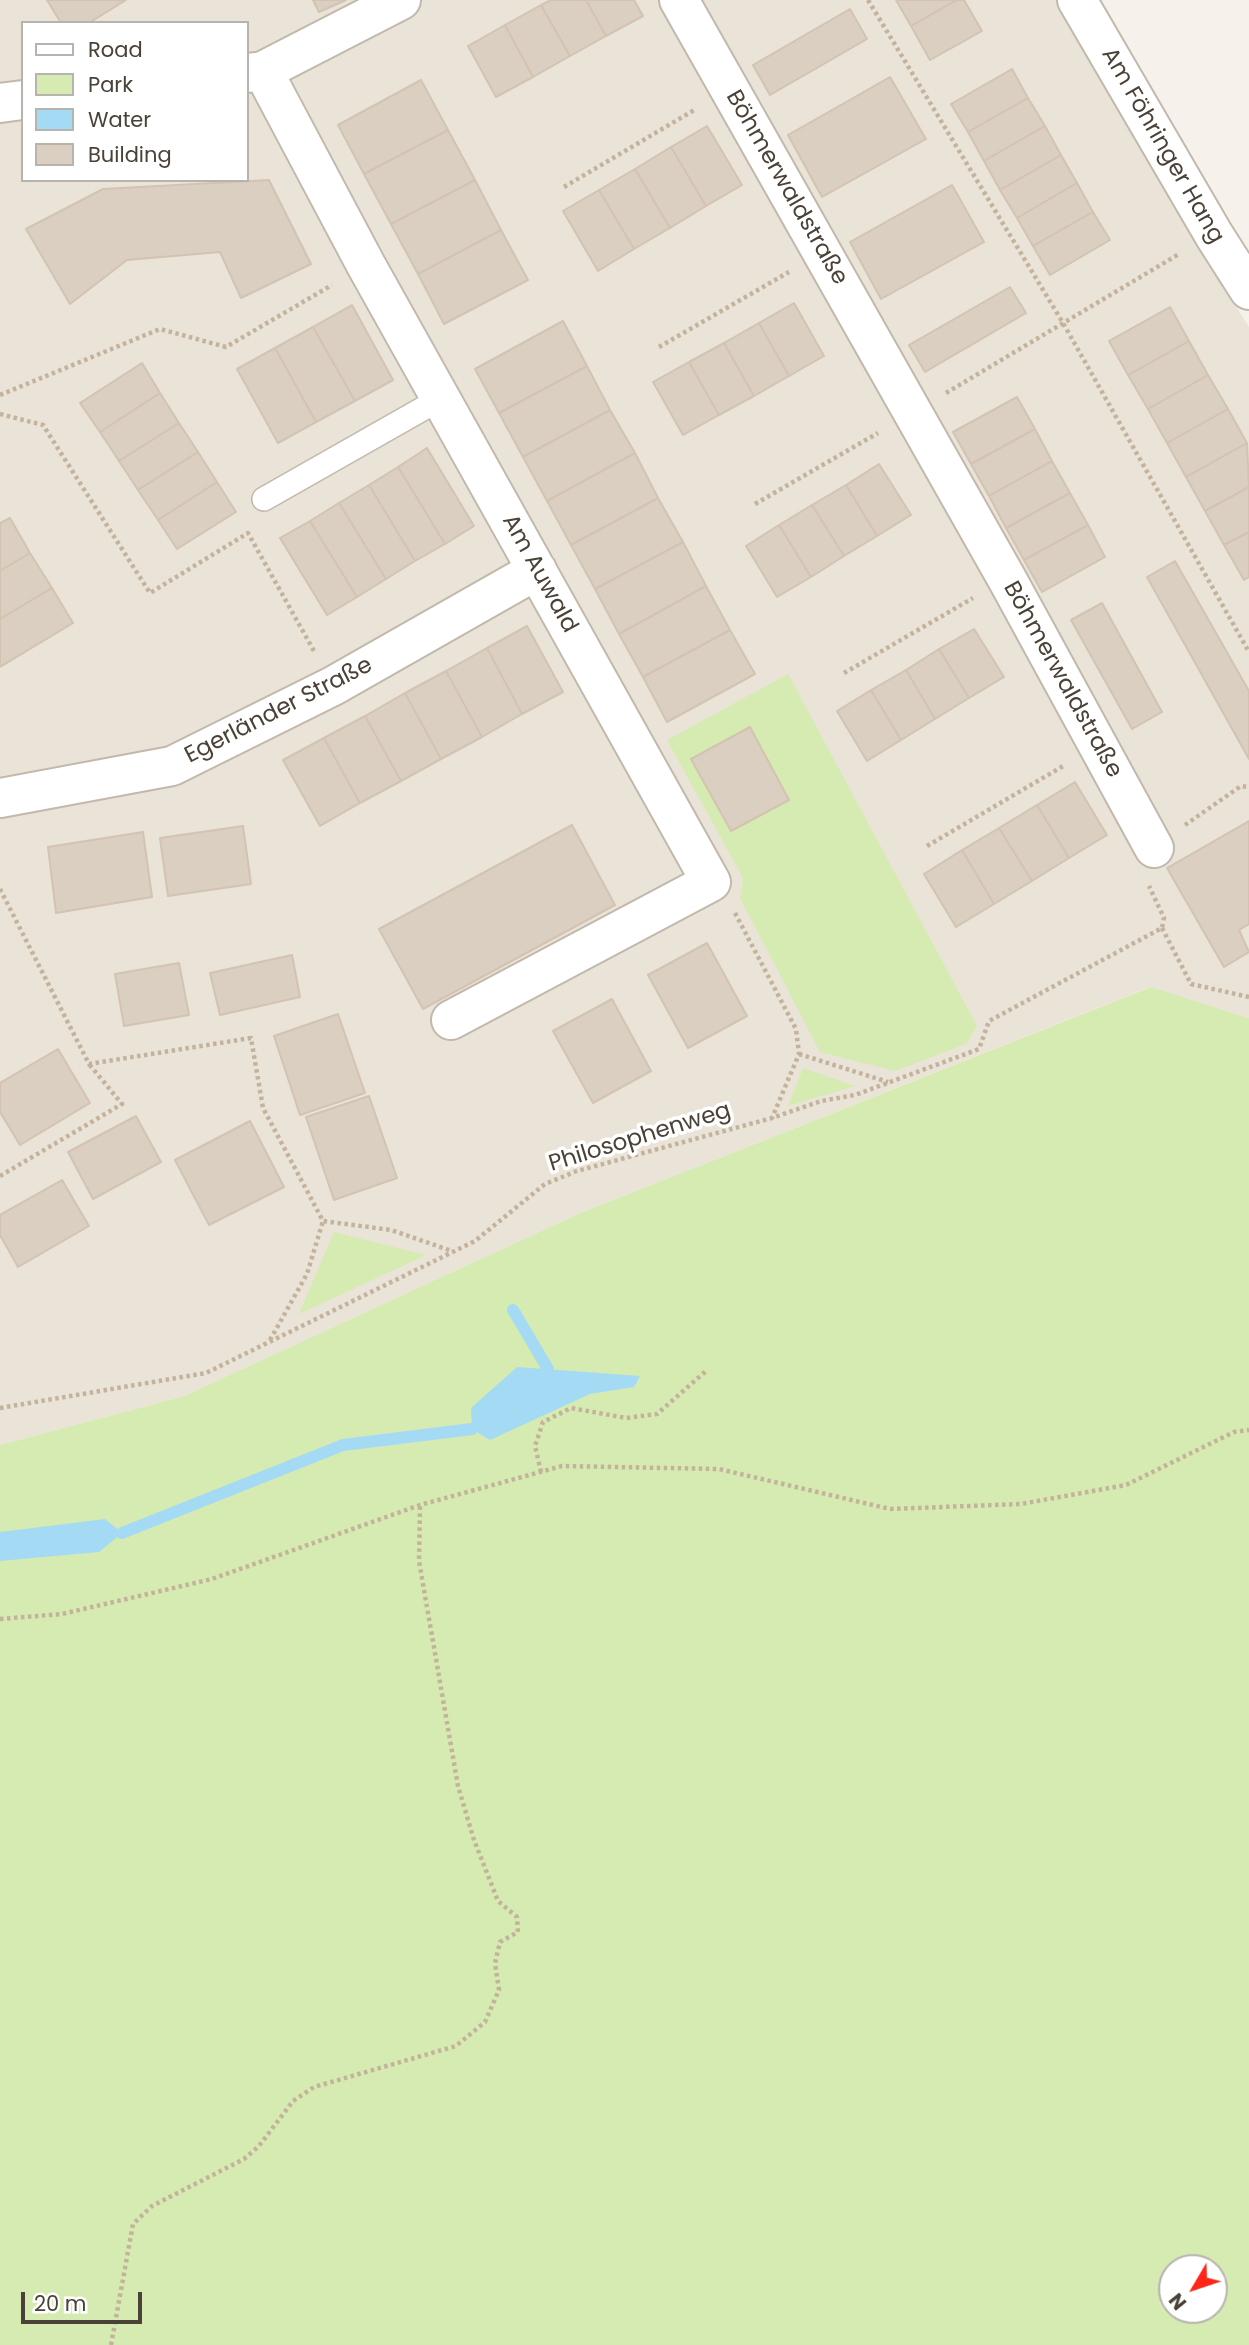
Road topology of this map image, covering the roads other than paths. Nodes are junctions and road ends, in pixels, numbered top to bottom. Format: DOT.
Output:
graph roads {
  1 [pos="401,0"];
  2 [pos="679,0"];
  3 [pos="1077,0"];
  4 [pos="255,72"];
  5 [pos="21,100"];
  6 [pos="0,103"];
  7 [pos="1249,290"];
  8 [pos="440,399"];
  9 [pos="264,499"];
  10 [pos="537,570"];
  11 [pos="0,798"];
  12 [pos="1154,848"];
  13 [pos="451,1020"];
  1 -- 4 [label="street"];
  2 -- 12 [label="street, Böhmerwaldstraße"];
  3 -- 7 [label="street, Am Föhringer Hang"];
  4 -- 8 [label="street, Am Auwald"];
  5 -- 6 [label="street"];
  8 -- 9 [label="lane"];
  8 -- 10 [label="street, Am Auwald"];
  10 -- 11 [label="street, Egerländer Straße"];
  10 -- 13 [label="street, Am Auwald"];
}
